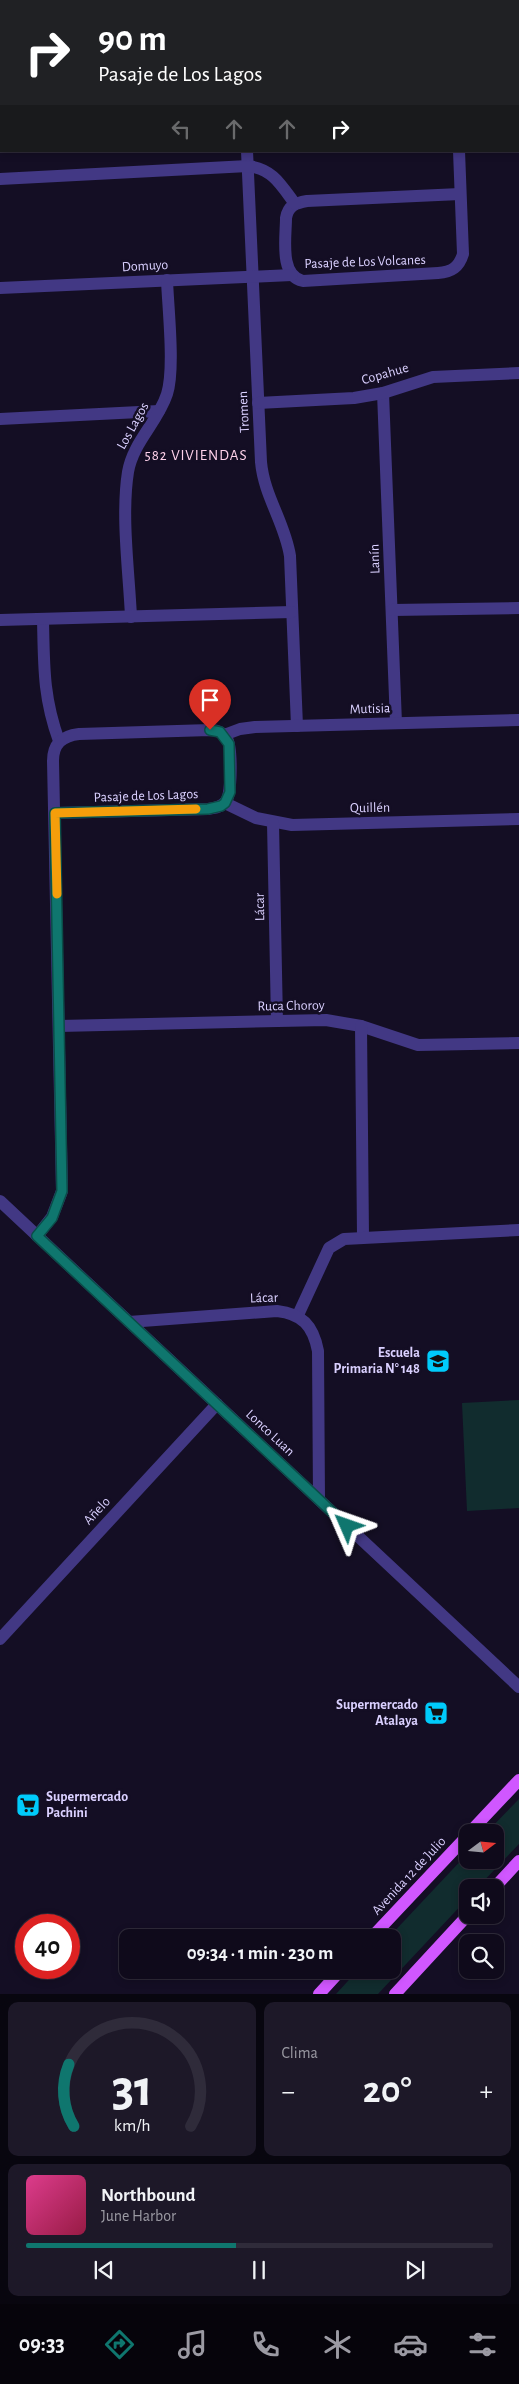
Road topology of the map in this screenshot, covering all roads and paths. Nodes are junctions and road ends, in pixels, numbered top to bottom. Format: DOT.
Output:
graph roads {
  1 [pos="247,152"];
  2 [pos="459,152"];
  3 [pos="248,166"];
  4 [pos="0,179"];
  5 [pos="460,194"];
  6 [pos="295,204"];
  7 [pos="292,275"];
  8 [pos="253,276"];
  9 [pos="168,280"];
  10 [pos="0,288"];
  11 [pos="519,373"];
  12 [pos="383,393"];
  13 [pos="258,403"];
  14 [pos="159,411"];
  15 [pos="0,419"];
  16 [pos="519,608"];
  17 [pos="392,610"];
  18 [pos="292,612"];
  19 [pos="131,617"];
  20 [pos="43,619"];
  21 [pos="0,620"];
  22 [pos="519,720"];
  23 [pos="396,724"];
  24 [pos="297,726"];
  25 [pos="224,735"];
  26 [pos="59,741"];
  27 [pos="225,803"];
  28 [pos="55,813"];
  29 [pos="519,819"];
  30 [pos="273,823"];
  31 [pos="278,1021"];
  32 [pos="59,1026"];
  33 [pos="361,1026"];
  34 [pos="519,1043"];
  35 [pos="0,1201"];
  36 [pos="519,1230"];
  37 [pos="37,1236"];
  38 [pos="363,1237"];
  39 [pos="298,1315"];
  40 [pos="129,1322"];
  41 [pos="217,1404"];
  42 [pos="318,1499"];
  43 [pos="0,1639"];
  44 [pos="519,1686"];
  45 [pos="519,1780"];
  46 [pos="478,1824"];
  47 [pos="459,1845"];
  48 [pos="519,1861"];
  49 [pos="502,1879"];
  50 [pos="460,1924"];
  51 [pos="380,1929"];
  52 [pos="333,1979"];
  53 [pos="319,1994"];
  54 [pos="395,1994"];
  1 -- 3 [label="street, Tromen"];
  2 -- 5 [label="street, Pasaje de Los Volcanes"];
  3 -- 4 [label="street"];
  3 -- 6 [label="street"];
  3 -- 8 [label="street, Tromen"];
  5 -- 6 [label="street"];
  5 -- 7 [label="street, Pasaje de Los Volcanes"];
  6 -- 7 [label="street, Pasaje de Los Volcanes"];
  7 -- 8 [label="street, Domuyo"];
  8 -- 9 [label="street, Domuyo"];
  8 -- 13 [label="street, Tromen"];
  9 -- 10 [label="street, Domuyo"];
  9 -- 14 [label="street, Los Lagos"];
  11 -- 12 [label="street, Copahue"];
  12 -- 13 [label="street, Copahue"];
  12 -- 17 [label="street, Lanín"];
  13 -- 18 [label="street, Tromen"];
  14 -- 15 [label="street"];
  14 -- 19 [label="street, Los Lagos"];
  16 -- 17 [label="street"];
  17 -- 23 [label="street, Lanín"];
  18 -- 19 [label="street"];
  18 -- 24 [label="street, Tromen"];
  19 -- 20 [label="street"];
  20 -- 21 [label="street"];
  20 -- 26 [label="street"];
  22 -- 23 [label="street, Mutisia"];
  23 -- 24 [label="street, Mutisia"];
  24 -- 25 [label="street, Mutisia"];
  25 -- 26 [label="street"];
  25 -- 27 [label="street"];
  26 -- 28 [label="street"];
  27 -- 28 [label="street, Pasaje de Los Lagos"];
  27 -- 30 [label="street, Quillén"];
  28 -- 32 [label="street"];
  29 -- 30 [label="street, Quillén"];
  30 -- 31 [label="street, Lácar"];
  31 -- 32 [label="street, Ruca Choroy"];
  31 -- 33 [label="street, Ruca Choroy"];
  32 -- 37 [label="street"];
  33 -- 34 [label="street, Ruca Choroy"];
  33 -- 38 [label="street"];
  35 -- 37 [label="street, Lonco Luan"];
  36 -- 38 [label="street"];
  37 -- 40 [label="street, Lonco Luan"];
  38 -- 39 [label="street"];
  39 -- 40 [label="street, Lácar"];
  39 -- 42 [label="street"];
  40 -- 41 [label="street, Lonco Luan"];
  41 -- 42 [label="street, Lonco Luan"];
  41 -- 43 [label="street, Añelo"];
  42 -- 44 [label="street, Lonco Luan"];
  45 -- 46 [label="main road, Avenida 12 de Julio"];
  47 -- 51 [label="main road, Avenida 12 de Julio"];
  48 -- 49 [label="main road"];
  50 -- 54 [label="main road"];
  52 -- 53 [label="main road"];
}
